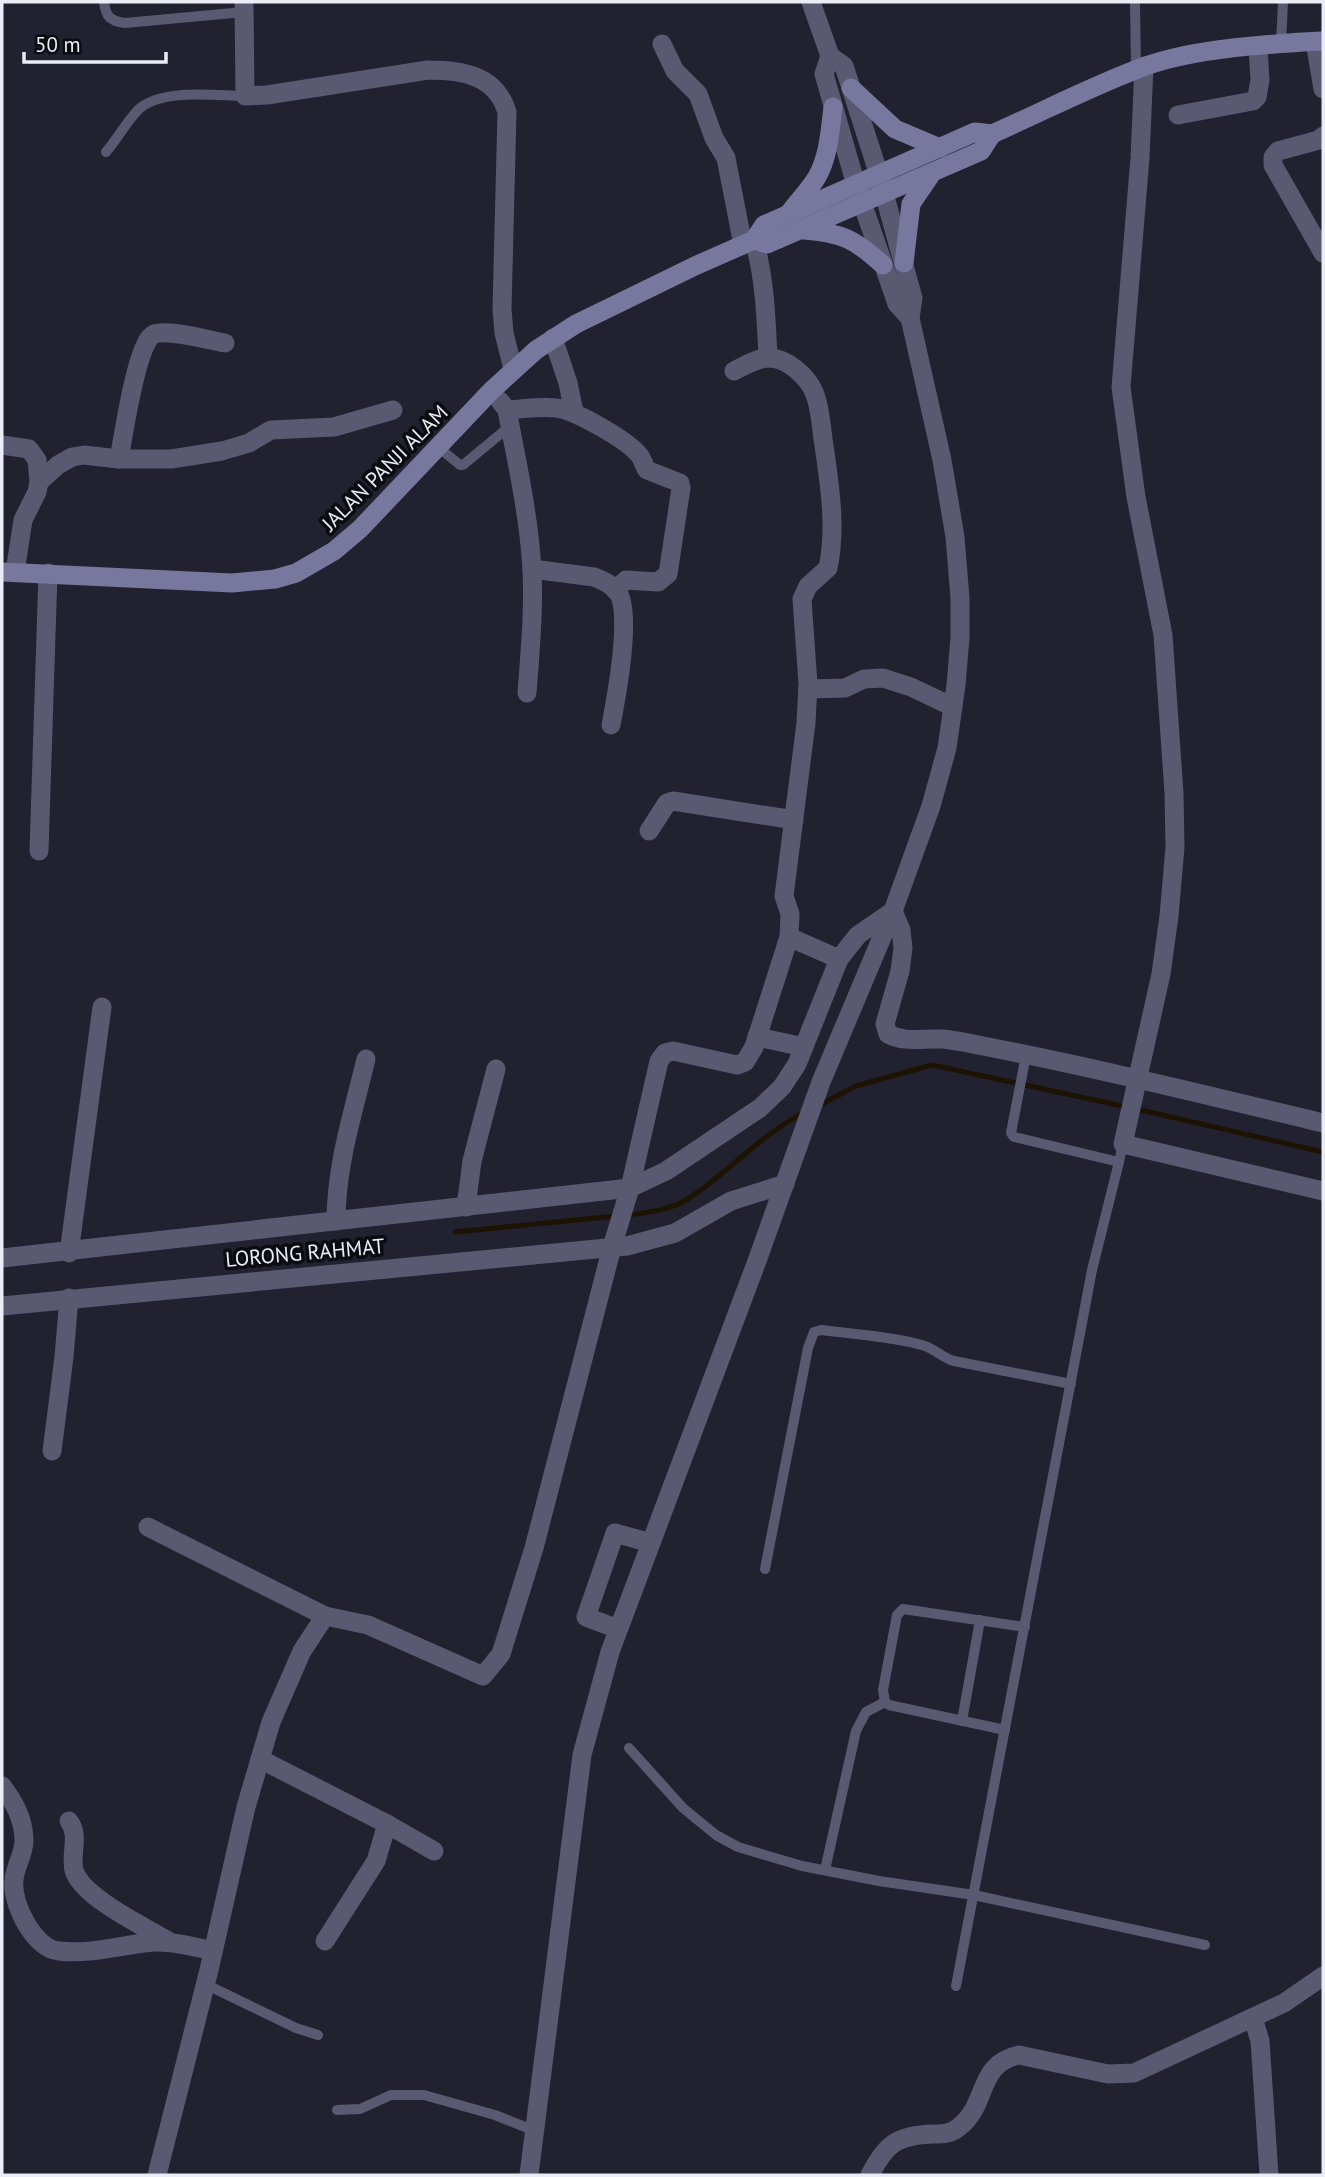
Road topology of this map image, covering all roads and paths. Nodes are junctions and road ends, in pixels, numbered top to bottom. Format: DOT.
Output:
graph roads {
  1 [pos="104,2"];
  2 [pos="811,2"];
  3 [pos="1135,2"];
  4 [pos="1283,2"];
  5 [pos="244,7"];
  6 [pos="662,44"];
  7 [pos="1281,44"];
  8 [pos="1258,47"];
  9 [pos="1320,50"];
  10 [pos="830,56"];
  11 [pos="1140,68"];
  12 [pos="851,88"];
  13 [pos="1323,89"];
  14 [pos="245,96"];
  15 [pos="833,107"];
  16 [pos="1178,115"];
  17 [pos="992,134"];
  18 [pos="1323,136"];
  19 [pos="940,148"];
  20 [pos="106,152"];
  21 [pos="932,173"];
  22 [pos="879,174"];
  23 [pos="859,194"];
  24 [pos="884,194"];
  25 [pos="793,222"];
  26 [pos="749,242"];
  27 [pos="1323,253"];
  28 [pos="904,263"];
  29 [pos="883,265"];
  30 [pos="911,318"];
  31 [pos="553,338"];
  32 [pos="225,343"];
  33 [pos="768,358"];
  34 [pos="513,369"];
  35 [pos="734,371"];
  36 [pos="491,391"];
  37 [pos="393,410"];
  38 [pos="574,412"];
  39 [pos="509,418"];
  40 [pos="2,445"];
  41 [pos="438,447"];
  42 [pos="120,459"];
  43 [pos="39,482"];
  44 [pos="532,569"];
  45 [pos="8,572"];
  46 [pos="48,573"];
  47 [pos="615,590"];
  48 [pos="808,688"];
  49 [pos="527,693"];
  50 [pos="953,706"];
  51 [pos="611,725"];
  52 [pos="794,820"];
  53 [pos="649,831"];
  54 [pos="39,851"];
  55 [pos="893,911"];
  56 [pos="789,937"];
  57 [pos="839,959"];
  58 [pos="102,1007"];
  59 [pos="757,1037"];
  60 [pos="804,1047"];
  61 [pos="1026,1055"];
  62 [pos="366,1059"];
  63 [pos="496,1069"];
  64 [pos="1138,1079"];
  65 [pos="1323,1123"];
  66 [pos="1121,1153"];
  67 [pos="785,1184"];
  68 [pos="1323,1191"];
  69 [pos="629,1192"];
  70 [pos="466,1207"];
  71 [pos="335,1221"];
  72 [pos="614,1244"];
  73 [pos="69,1253"];
  74 [pos="2,1258"];
  75 [pos="69,1298"];
  76 [pos="2,1306"];
  77 [pos="1072,1384"];
  78 [pos="52,1451"];
  79 [pos="148,1527"];
  80 [pos="651,1543"];
  81 [pos="765,1569"];
  82 [pos="325,1616"];
  83 [pos="979,1620"];
  84 [pos="1025,1627"];
  85 [pos="618,1629"];
  86 [pos="885,1702"];
  87 [pos="962,1721"];
  88 [pos="1005,1731"];
  89 [pos="629,1748"];
  90 [pos="260,1759"];
  91 [pos="3,1789"];
  92 [pos="69,1821"];
  93 [pos="387,1824"];
  94 [pos="434,1851"];
  95 [pos="825,1870"];
  96 [pos="974,1895"];
  97 [pos="325,1941"];
  98 [pos="171,1942"];
  99 [pos="1205,1945"];
  100 [pos="213,1951"];
  101 [pos="1323,1976"];
  102 [pos="205,1984"];
  103 [pos="956,1986"];
  104 [pos="1253,2018"];
  105 [pos="318,2035"];
  106 [pos="337,2110"];
  107 [pos="536,2131"];
  108 [pos="157,2175"];
  109 [pos="529,2175"];
  110 [pos="870,2175"];
  111 [pos="1269,2175"];
  1 -- 5 [label="lane"];
  2 -- 10 [label="street"];
  3 -- 11 [label="lane"];
  4 -- 7 [label="lane"];
  5 -- 14 [label="street"];
  6 -- 26 [label="street"];
  7 -- 8 [label="main road"];
  7 -- 9 [label="main road"];
  8 -- 11 [label="main road"];
  8 -- 16 [label="street"];
  9 -- 13 [label="street"];
  10 -- 12 [label="street"];
  10 -- 15 [label="street"];
  11 -- 17 [label="main road"];
  11 -- 64 [label="street"];
  12 -- 19 [label="main road"];
  12 -- 22 [label="street"];
  14 -- 20 [label="lane"];
  14 -- 34 [label="street"];
  15 -- 23 [label="street"];
  15 -- 25 [label="main road"];
  17 -- 19 [label="main road, JALAN PANJI ALAM"];
  17 -- 21 [label="main road, JALAN PANJI ALAM"];
  18 -- 27 [label="street"];
  19 -- 22 [label="main road, JALAN PANJI ALAM"];
  21 -- 24 [label="main road, JALAN PANJI ALAM"];
  21 -- 28 [label="main road"];
  22 -- 23 [label="main road, JALAN PANJI ALAM"];
  22 -- 24 [label="street"];
  23 -- 24 [label="main road, JALAN PANJI ALAM"];
  23 -- 25 [label="main road, JALAN PANJI ALAM"];
  23 -- 29 [label="street"];
  24 -- 28 [label="street"];
  25 -- 26 [label="main road, JALAN PANJI ALAM"];
  25 -- 29 [label="main road"];
  26 -- 31 [label="main road, JALAN PANJI ALAM"];
  26 -- 33 [label="street"];
  28 -- 30 [label="street"];
  29 -- 30 [label="street"];
  30 -- 50 [label="street"];
  31 -- 34 [label="main road, JALAN PANJI ALAM"];
  31 -- 38 [label="street"];
  32 -- 42 [label="street"];
  33 -- 35 [label="street"];
  33 -- 48 [label="street"];
  34 -- 36 [label="main road, JALAN PANJI ALAM"];
  36 -- 39 [label="street"];
  36 -- 41 [label="main road, JALAN PANJI ALAM"];
  37 -- 42 [label="street"];
  38 -- 39 [label="street"];
  38 -- 47 [label="street"];
  39 -- 41 [label="lane"];
  39 -- 44 [label="street"];
  40 -- 43 [label="street"];
  41 -- 46 [label="main road, JALAN PANJI ALAM"];
  42 -- 43 [label="street"];
  43 -- 45 [label="street"];
  44 -- 47 [label="street"];
  44 -- 49 [label="street"];
  45 -- 46 [label="main road, JALAN PANJI ALAM"];
  46 -- 54 [label="street"];
  47 -- 51 [label="street"];
  48 -- 50 [label="street"];
  48 -- 52 [label="street"];
  50 -- 55 [label="street"];
  52 -- 53 [label="street"];
  52 -- 56 [label="street"];
  55 -- 57 [label="street"];
  55 -- 61 [label="street"];
  55 -- 67 [label="street"];
  56 -- 57 [label="street"];
  56 -- 59 [label="street"];
  57 -- 60 [label="street"];
  58 -- 73 [label="street"];
  59 -- 60 [label="street"];
  59 -- 69 [label="street"];
  60 -- 69 [label="street"];
  61 -- 64 [label="street"];
  61 -- 66 [label="lane"];
  62 -- 71 [label="street"];
  63 -- 70 [label="street"];
  64 -- 65 [label="street"];
  64 -- 66 [label="street"];
  66 -- 68 [label="street"];
  66 -- 77 [label="lane"];
  67 -- 72 [label="street, LORONG RAHMAT"];
  67 -- 80 [label="street"];
  69 -- 70 [label="street"];
  69 -- 72 [label="street"];
  70 -- 71 [label="street"];
  71 -- 73 [label="street"];
  72 -- 75 [label="street, LORONG RAHMAT"];
  72 -- 82 [label="street"];
  73 -- 74 [label="street"];
  75 -- 76 [label="street, LORONG RAHMAT"];
  75 -- 78 [label="street"];
  77 -- 81 [label="lane"];
  77 -- 84 [label="lane"];
  79 -- 82 [label="street"];
  80 -- 85 [label="street"];
  80 -- 85 [label="street"];
  82 -- 90 [label="street"];
  83 -- 84 [label="lane"];
  83 -- 86 [label="lane"];
  83 -- 87 [label="lane"];
  84 -- 88 [label="lane"];
  85 -- 107 [label="street"];
  86 -- 87 [label="lane"];
  86 -- 95 [label="lane"];
  87 -- 88 [label="lane"];
  88 -- 96 [label="lane"];
  89 -- 95 [label="lane"];
  90 -- 93 [label="street"];
  90 -- 100 [label="street"];
  91 -- 98 [label="street"];
  92 -- 98 [label="street"];
  93 -- 94 [label="street"];
  93 -- 97 [label="street"];
  95 -- 96 [label="lane"];
  96 -- 99 [label="lane"];
  96 -- 103 [label="lane"];
  98 -- 100 [label="street"];
  100 -- 102 [label="street"];
  101 -- 104 [label="street"];
  102 -- 105 [label="lane"];
  102 -- 108 [label="street"];
  104 -- 110 [label="street"];
  104 -- 111 [label="street"];
  106 -- 107 [label="lane"];
  107 -- 109 [label="street"];
}
